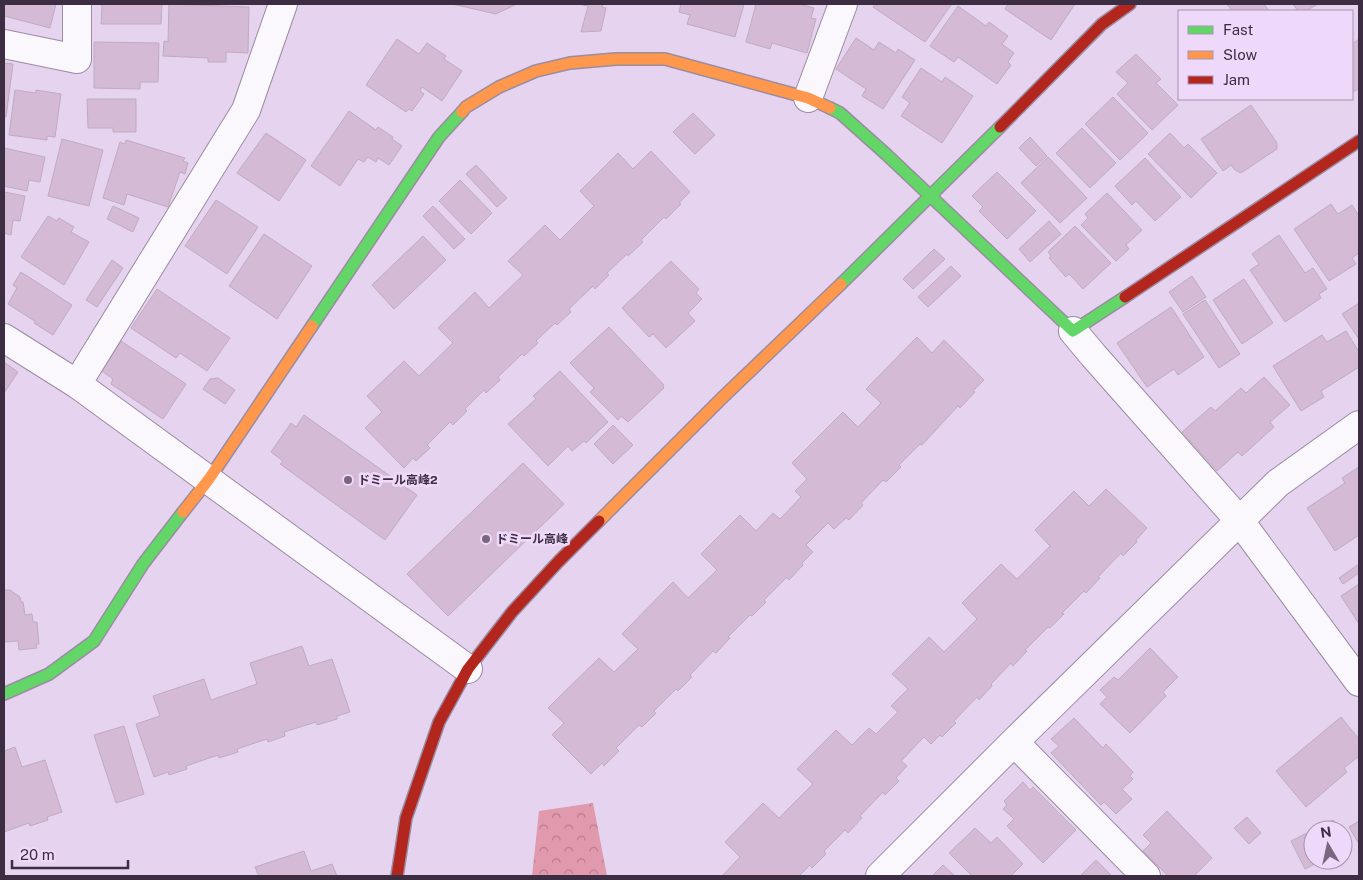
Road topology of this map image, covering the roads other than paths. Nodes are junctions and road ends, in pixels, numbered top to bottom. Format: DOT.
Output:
graph roads {
  1 [pos="77,4"];
  2 [pos="283,4"];
  3 [pos="843,4"];
  4 [pos="1130,4"];
  5 [pos="4,44"];
  6 [pos="808,98"];
  7 [pos="1359,141"];
  8 [pos="930,196"];
  9 [pos="1073,331"];
  10 [pos="4,338"];
  11 [pos="77,384"];
  12 [pos="1359,425"];
  13 [pos="209,479"];
  14 [pos="1239,520"];
  15 [pos="468,669"];
  16 [pos="1359,682"];
  17 [pos="4,694"];
  18 [pos="1014,742"];
  19 [pos="397,876"];
  20 [pos="880,876"];
  21 [pos="1146,876"];
  1 -- 5 [label="street"];
  2 -- 11 [label="street"];
  3 -- 6 [label="street"];
  4 -- 8 [label="street"];
  6 -- 8 [label="street"];
  6 -- 13 [label="street"];
  7 -- 9 [label="street"];
  8 -- 9 [label="street"];
  8 -- 15 [label="street"];
  9 -- 14 [label="street"];
  10 -- 11 [label="street"];
  11 -- 13 [label="street"];
  12 -- 14 [label="street"];
  13 -- 15 [label="street"];
  13 -- 17 [label="street"];
  14 -- 16 [label="street"];
  14 -- 18 [label="street"];
  15 -- 19 [label="street"];
  18 -- 20 [label="street"];
  18 -- 21 [label="street"];
}
